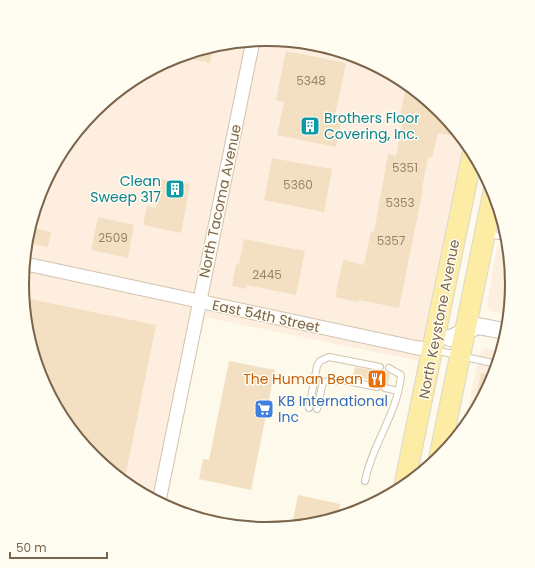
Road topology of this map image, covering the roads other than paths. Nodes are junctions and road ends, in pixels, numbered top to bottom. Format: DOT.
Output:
graph roads {
  1 [pos="252,46"];
  2 [pos="471,160"];
  3 [pos="493,208"];
  4 [pos="30,265"];
  5 [pos="200,302"];
  6 [pos="501,330"];
  7 [pos="445,341"];
  8 [pos="460,355"];
  9 [pos="492,363"];
  10 [pos="380,367"];
  11 [pos="389,368"];
  12 [pos="377,387"];
  13 [pos="385,388"];
  14 [pos="398,391"];
  15 [pos="309,408"];
  16 [pos="317,409"];
  17 [pos="441,447"];
  18 [pos="406,478"];
  19 [pos="364,481"];
  20 [pos="160,497"];
  1 -- 5 [label="street, North Tacoma Avenue"];
  2 -- 7 [label="main road, North Keystone Avenue"];
  3 -- 7 [label="main road, North Keystone Avenue"];
  4 -- 5 [label="street, East 54th Street"];
  5 -- 7 [label="street, East 54th Street"];
  5 -- 20 [label="street, North Tacoma Avenue"];
  6 -- 7 [label="street, East 54th Street"];
  7 -- 8 [label="main road, North Keystone Avenue"];
  7 -- 8 [label="lane"];
  7 -- 18 [label="main road, North Keystone Avenue"];
  8 -- 9 [label="lane"];
  8 -- 17 [label="main road, North Keystone Avenue"];
  10 -- 15 [label="lane"];
  11 -- 14 [label="lane"];
  12 -- 16 [label="lane"];
  13 -- 14 [label="lane"];
  14 -- 19 [label="lane"];
}
